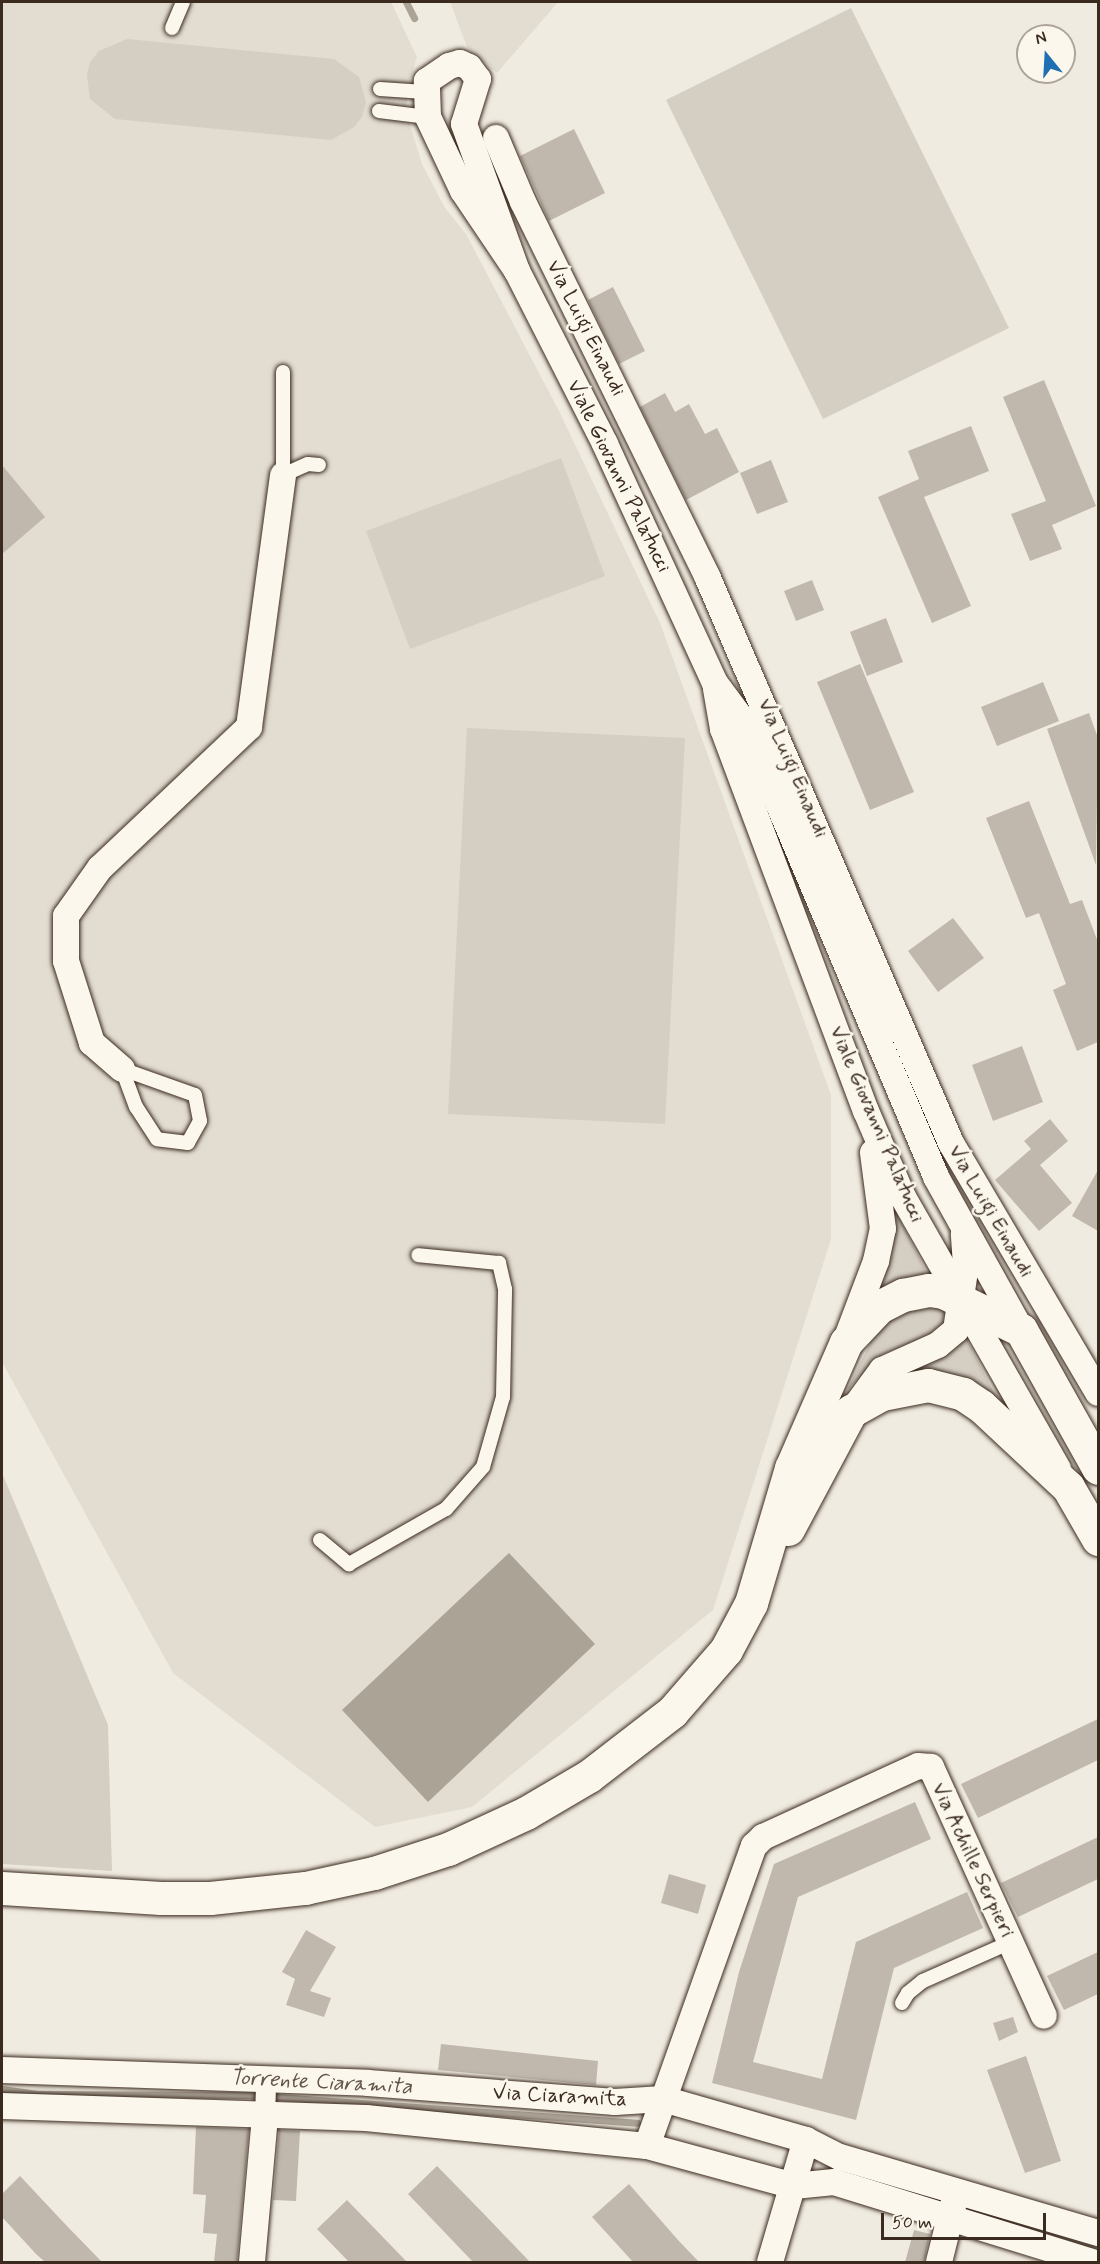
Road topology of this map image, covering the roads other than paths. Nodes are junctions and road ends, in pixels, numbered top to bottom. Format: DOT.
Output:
graph roads {
  1 [pos="183,2"];
  2 [pos="172,28"];
  3 [pos="380,89"];
  4 [pos="425,92"];
  5 [pos="379,111"];
  6 [pos="428,117"];
  7 [pos="496,138"];
  8 [pos="517,271"];
  9 [pos="284,372"];
  10 [pos="319,465"];
  11 [pos="283,475"];
  12 [pos="715,683"];
  13 [pos="122,1068"];
  14 [pos="866,1111"];
  15 [pos="964,1228"];
  16 [pos="418,1255"];
  17 [pos="961,1300"];
  18 [pos="1021,1330"];
  19 [pos="846,1342"];
  20 [pos="1098,1393"];
  21 [pos="852,1411"];
  22 [pos="1098,1468"];
  23 [pos="1068,1487"];
  24 [pos="1098,1539"];
  25 [pos="320,1540"];
  26 [pos="762,1575"];
  27 [pos="2,1888"];
  28 [pos="1011,1942"];
  29 [pos="902,2003"];
  30 [pos="1044,2016"];
  31 [pos="2,2070"];
  32 [pos="183,2080"];
  33 [pos="266,2081"];
  34 [pos="663,2099"];
  35 [pos="2,2106"];
  36 [pos="185,2115"];
  37 [pos="265,2116"];
  38 [pos="806,2140"];
  39 [pos="647,2146"];
  40 [pos="794,2186"];
  41 [pos="956,2191"];
  42 [pos="951,2218"];
  43 [pos="1098,2233"];
  44 [pos="252,2262"];
  45 [pos="770,2262"];
  46 [pos="939,2262"];
  47 [pos="1092,2262"];
  1 -- 2 [label="lane"];
  3 -- 4 [label="lane"];
  4 -- 6 [label="street"];
  4 -- 8 [label="street"];
  5 -- 6 [label="lane"];
  6 -- 8 [label="street"];
  7 -- 20 [label="street, Via Luigi Einaudi"];
  8 -- 12 [label="street, Viale Giovanni Palatucci"];
  9 -- 11 [label="lane"];
  10 -- 11 [label="lane"];
  11 -- 13 [label="street"];
  12 -- 14 [label="street, Viale Giovanni Palatucci"];
  12 -- 15 [label="street, Viale Giovanni Palatucci"];
  13 -- 13 [label="lane"];
  14 -- 17 [label="street, Viale Giovanni Palatucci"];
  14 -- 19 [label="street"];
  15 -- 17 [label="street"];
  15 -- 18 [label="street, Viale Giovanni Palatucci"];
  16 -- 25 [label="lane"];
  17 -- 18 [label="main road"];
  17 -- 19 [label="main road"];
  17 -- 21 [label="street"];
  17 -- 23 [label="street, Viale Giovanni Palatucci"];
  18 -- 22 [label="main road, Viale Giovanni Palatucci"];
  19 -- 26 [label="main road"];
  21 -- 23 [label="main road"];
  21 -- 26 [label="main road"];
  23 -- 24 [label="main road, Viale Giovanni Palatucci"];
  26 -- 27 [label="main road"];
  28 -- 29 [label="lane"];
  28 -- 30 [label="street, Via Achille Serpieri"];
  28 -- 34 [label="street, Via Achille Serpieri"];
  31 -- 32 [label="street, Via Ciaramita"];
  32 -- 33 [label="street, Via Ciaramita"];
  32 -- 36 [label="street"];
  33 -- 34 [label="street, Via Ciaramita"];
  33 -- 37 [label="street"];
  34 -- 38 [label="street, Via Ciaramita"];
  34 -- 39 [label="street"];
  35 -- 36 [label="street, Via Ciaramita"];
  36 -- 37 [label="street, Via Ciaramita"];
  37 -- 39 [label="street, Via Ciaramita"];
  37 -- 44 [label="street"];
  38 -- 40 [label="street"];
  38 -- 41 [label="street, Via Ciaramita"];
  39 -- 40 [label="street, Via Ciaramita"];
  40 -- 42 [label="street, Via Ciaramita"];
  40 -- 45 [label="street"];
  41 -- 42 [label="street"];
  41 -- 43 [label="street, Via Ciaramita"];
  42 -- 46 [label="street"];
  42 -- 47 [label="street, Via Ciaramita"];
}
